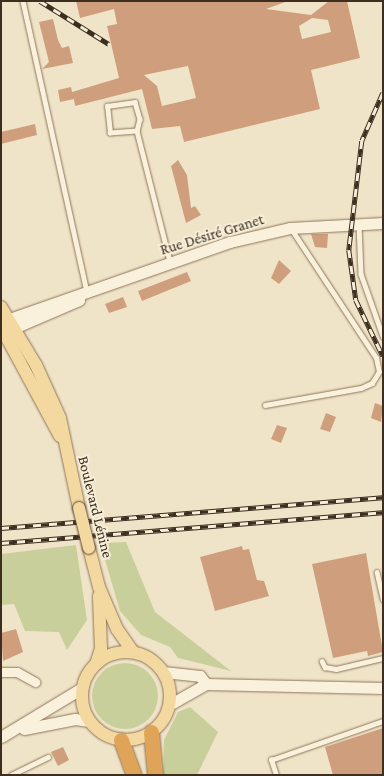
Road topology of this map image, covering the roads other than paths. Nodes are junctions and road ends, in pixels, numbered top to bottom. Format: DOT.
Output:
graph roads {
  1 [pos="23,1"];
  2 [pos="137,131"];
  3 [pos="359,222"];
  4 [pos="383,223"];
  5 [pos="290,228"];
  6 [pos="171,264"];
  7 [pos="86,293"];
  8 [pos="1,307"];
  9 [pos="5,326"];
  10 [pos="383,336"];
  11 [pos="265,406"];
  12 [pos="377,572"];
  13 [pos="99,586"];
  14 [pos="383,599"];
  15 [pos="132,652"];
  16 [pos="383,658"];
  17 [pos="322,661"];
  18 [pos="96,664"];
  19 [pos="1,672"];
  20 [pos="163,672"];
  21 [pos="35,682"];
  22 [pos="206,684"];
  23 [pos="82,688"];
  24 [pos="383,688"];
  25 [pos="169,705"];
  26 [pos="89,721"];
  27 [pos="383,721"];
  28 [pos="17,730"];
  29 [pos="152,732"];
  30 [pos="1,738"];
  31 [pos="121,740"];
  32 [pos="48,757"];
  33 [pos="11,775"];
  34 [pos="134,775"];
  35 [pos="155,775"];
  36 [pos="276,775"];
  1 -- 7 [label="lane"];
  2 -- 2 [label="lane"];
  2 -- 6 [label="lane"];
  3 -- 4 [label="main road, Rue Désiré Granet"];
  3 -- 5 [label="main road, Rue Désiré Granet"];
  3 -- 10 [label="lane"];
  5 -- 6 [label="main road, Rue Désiré Granet"];
  5 -- 11 [label="lane"];
  6 -- 7 [label="main road, Rue Désiré Granet"];
  7 -- 9 [label="main road, Rue Désiré Granet"];
  8 -- 9 [label="main road, Boulevard Lénine"];
  9 -- 13 [label="main road, Boulevard Lénine, bridge"];
  12 -- 14 [label="lane"];
  13 -- 15 [label="main road, Boulevard Lénine"];
  13 -- 18 [label="main road, Boulevard Lénine"];
  15 -- 18 [label="main road"];
  15 -- 20 [label="main road"];
  16 -- 17 [label="lane"];
  18 -- 23 [label="main road"];
  19 -- 21 [label="street"];
  20 -- 22 [label="main road"];
  20 -- 25 [label="main road"];
  22 -- 24 [label="main road"];
  22 -- 25 [label="main road"];
  23 -- 26 [label="main road"];
  23 -- 28 [label="main road"];
  25 -- 29 [label="main road"];
  26 -- 28 [label="main road"];
  26 -- 31 [label="main road"];
  27 -- 36 [label="lane"];
  28 -- 30 [label="main road"];
  29 -- 31 [label="main road"];
  29 -- 35 [label="highway"];
  31 -- 34 [label="highway"];
  32 -- 33 [label="lane"];
}
